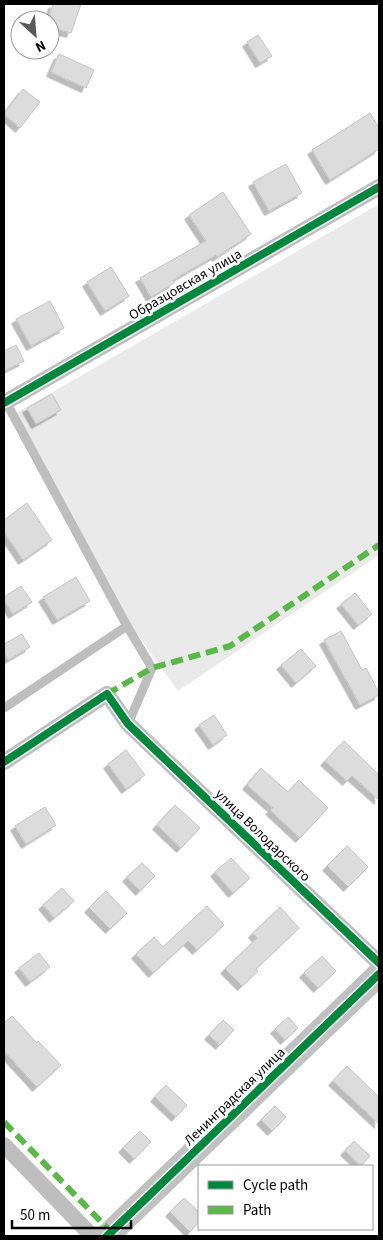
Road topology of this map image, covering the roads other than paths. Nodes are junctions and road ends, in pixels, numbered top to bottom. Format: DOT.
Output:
graph roads {
  1 [pos="379,187"];
  2 [pos="5,403"];
  3 [pos="127,626"];
  4 [pos="4,708"];
  5 [pos="128,724"];
  6 [pos="4,762"];
  7 [pos="379,963"];
  8 [pos="379,974"];
  9 [pos="4,1145"];
  10 [pos="92,1236"];
  11 [pos="107,1236"];
  1 -- 2 [label="street, Образцовская улица"];
  2 -- 3 [label="lane"];
  3 -- 4 [label="lane"];
  3 -- 5 [label="lane"];
  5 -- 6 [label="street, улица Володарского"];
  5 -- 7 [label="street, улица Володарского"];
  8 -- 11 [label="street, Ленинградская улица"];
  9 -- 10 [label="street"];
}
